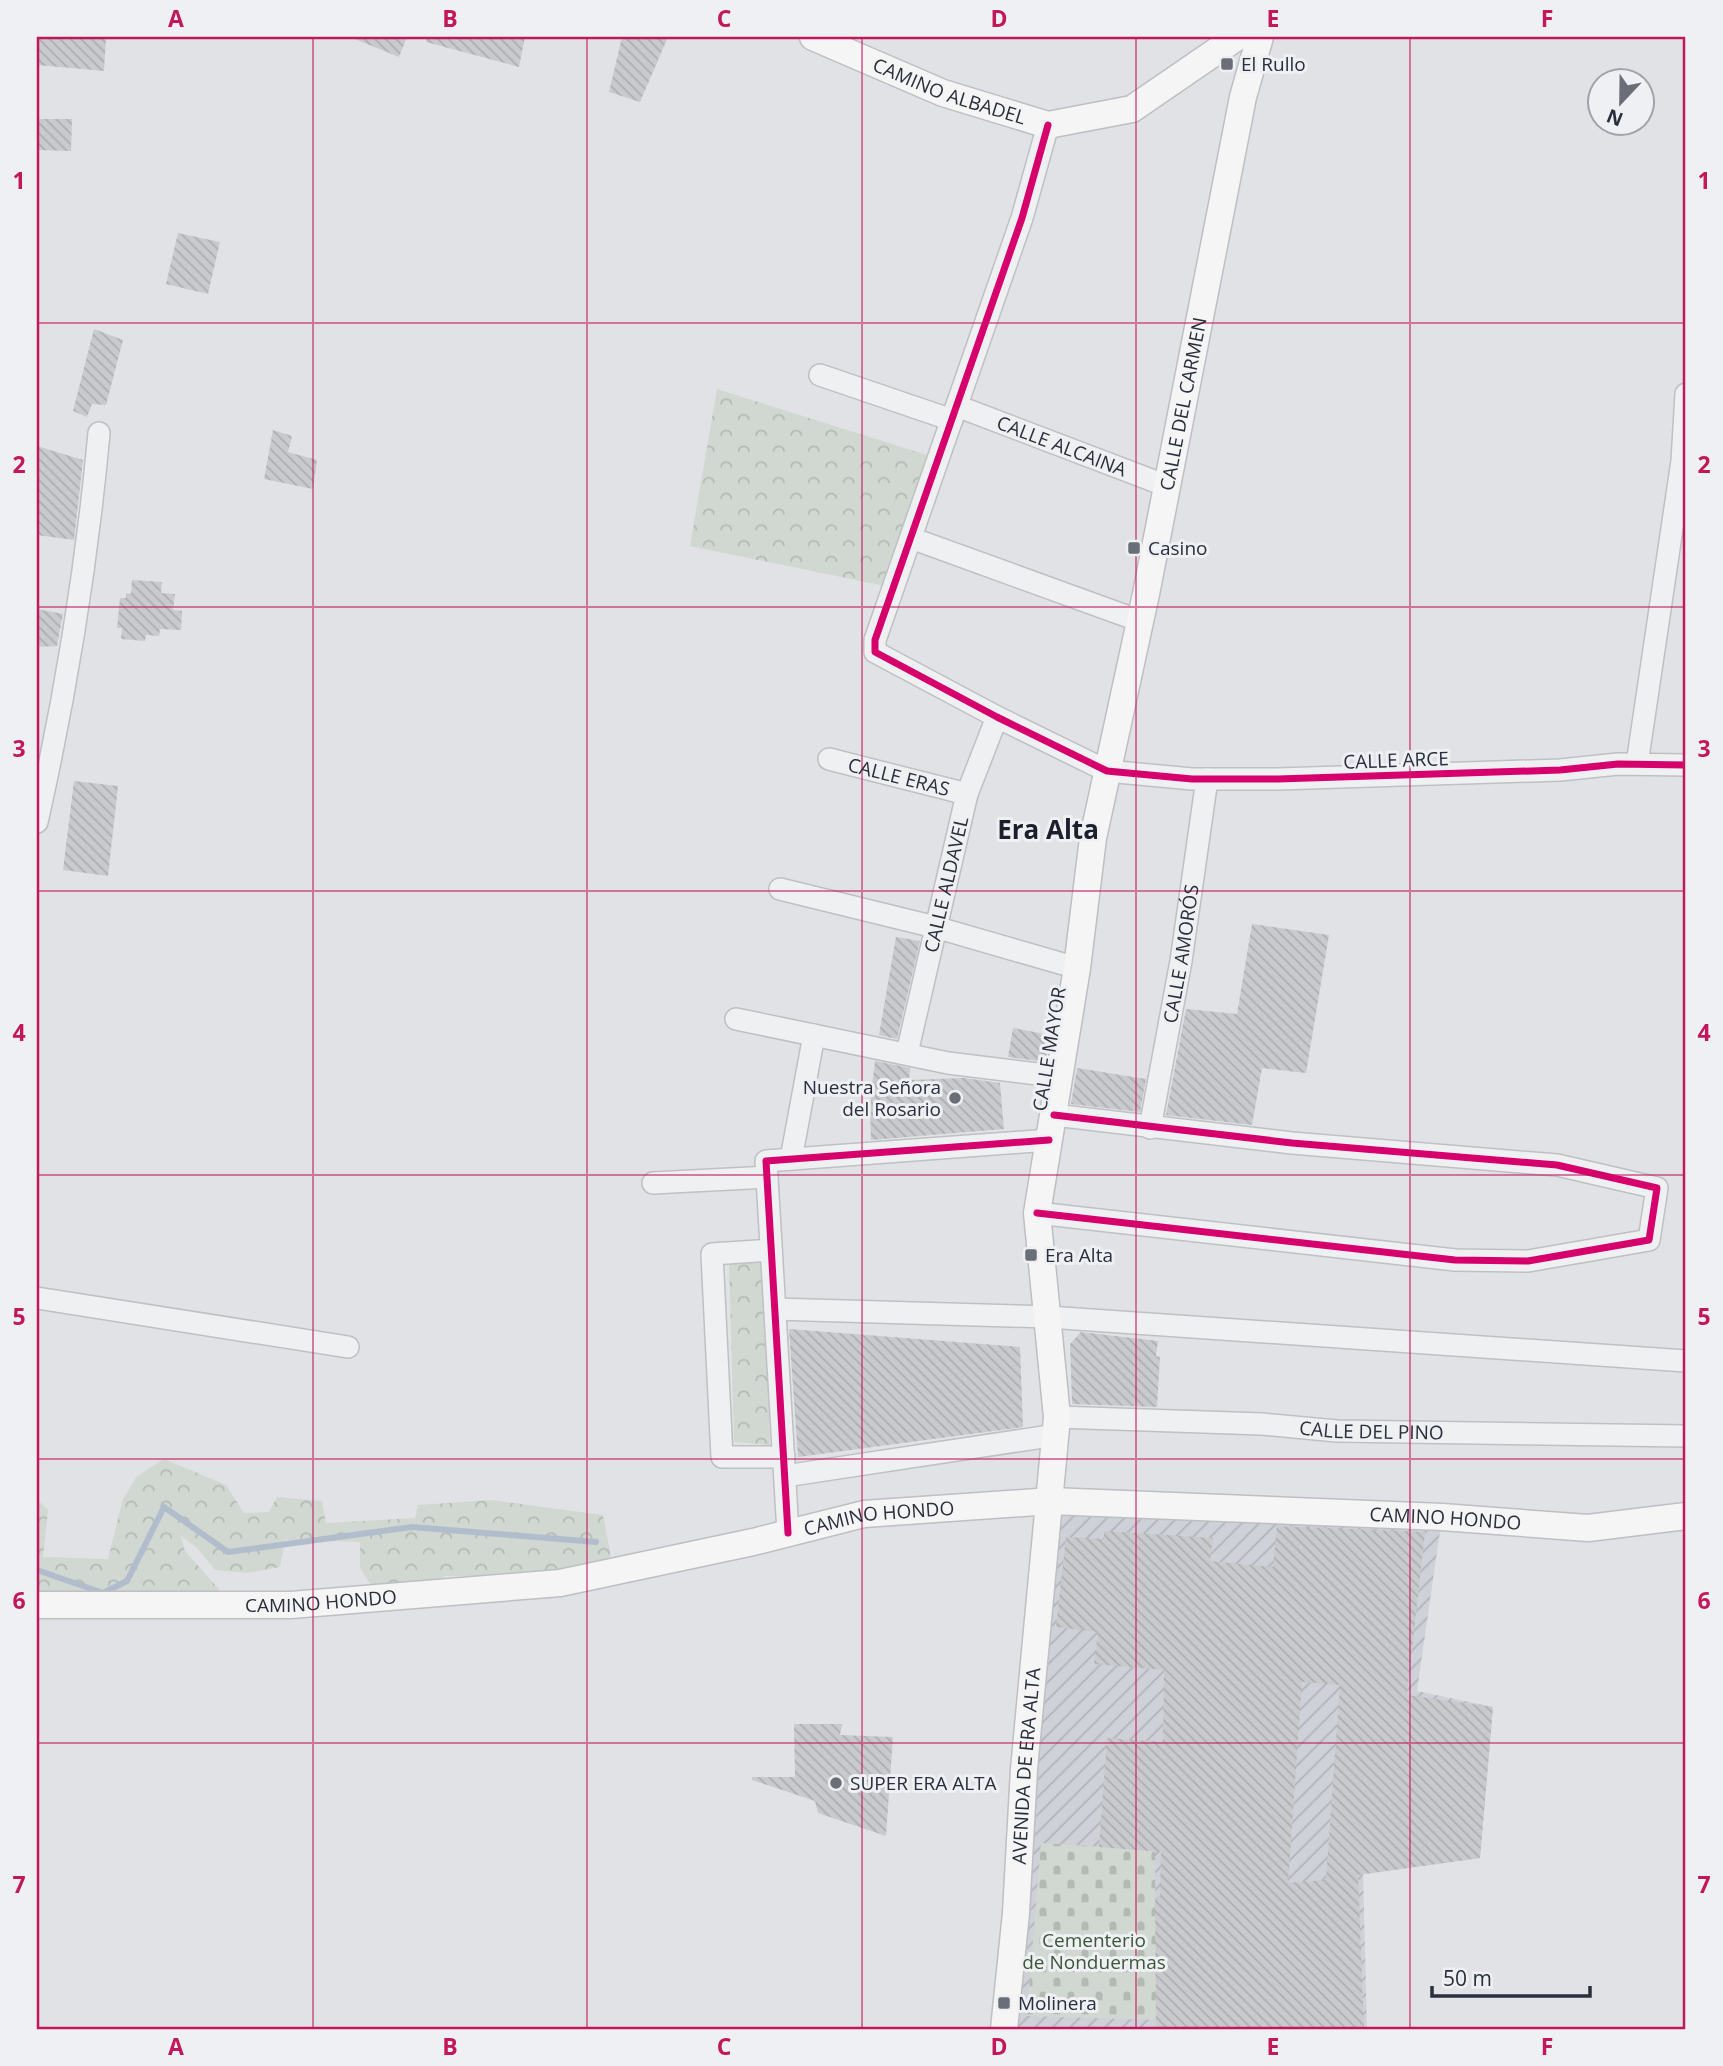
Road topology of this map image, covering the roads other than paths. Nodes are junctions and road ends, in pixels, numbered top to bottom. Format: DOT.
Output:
graph roads {
  1 [pos="813,37"];
  2 [pos="1237,37"];
  3 [pos="1259,37"];
  4 [pos="1048,125"];
  5 [pos="820,375"];
  6 [pos="1686,394"];
  7 [pos="954,413"];
  8 [pos="99,433"];
  9 [pos="1167,486"];
  10 [pos="911,538"];
  11 [pos="1140,621"];
  12 [pos="997,717"];
  13 [pos="45,746"];
  14 [pos="829,759"];
  15 [pos="1637,764"];
  16 [pos="1686,765"];
  17 [pos="1107,771"];
  18 [pos="1207,779"];
  19 [pos="967,794"];
  20 [pos="37,822"];
  21 [pos="780,889"];
  22 [pos="935,927"];
  23 [pos="1077,968"];
  24 [pos="736,1019"];
  25 [pos="814,1035"];
  26 [pos="907,1053"];
  27 [pos="1061,1077"];
  28 [pos="1052,1128"];
  29 [pos="1150,1128"];
  30 [pos="791,1159"];
  31 [pos="767,1177"];
  32 [pos="653,1183"];
  33 [pos="1037,1213"];
  34 [pos="771,1250"];
  35 [pos="37,1298"];
  36 [pos="775,1309"];
  37 [pos="1048,1317"];
  38 [pos="348,1347"];
  39 [pos="1686,1361"];
  40 [pos="1057,1426"];
  41 [pos="1686,1436"];
  42 [pos="784,1467"];
  43 [pos="1051,1501"];
  44 [pos="1686,1516"];
  45 [pos="788,1533"];
  46 [pos="37,1605"];
  47 [pos="1004,2029"];
  1 -- 4 [label="main road, CAMINO ALBADEL"];
  2 -- 4 [label="main road, CAMINO ALBADEL"];
  3 -- 9 [label="main road, CALLE DEL CARMEN"];
  4 -- 7 [label="street"];
  5 -- 7 [label="street, CALLE ALCAINA"];
  6 -- 15 [label="street"];
  7 -- 9 [label="street, CALLE ALCAINA"];
  7 -- 10 [label="street"];
  8 -- 13 [label="street"];
  9 -- 11 [label="main road, CALLE DEL CARMEN"];
  10 -- 11 [label="street"];
  10 -- 12 [label="street"];
  11 -- 17 [label="main road, CALLE DEL CARMEN"];
  12 -- 17 [label="street"];
  12 -- 19 [label="street, CALLE ALDAVEL"];
  13 -- 20 [label="street"];
  14 -- 19 [label="street, CALLE ERAS"];
  15 -- 16 [label="street, CALLE ARCE"];
  15 -- 18 [label="street, CALLE ARCE"];
  17 -- 18 [label="street, CALLE ARCE"];
  17 -- 23 [label="main road, CALLE MAYOR"];
  18 -- 29 [label="street, CALLE AMORÓS"];
  19 -- 22 [label="street, CALLE ALDAVEL"];
  21 -- 22 [label="street"];
  22 -- 23 [label="street"];
  22 -- 26 [label="street, CALLE ALDAVEL"];
  23 -- 27 [label="main road, CALLE MAYOR"];
  24 -- 25 [label="street"];
  25 -- 26 [label="street"];
  25 -- 30 [label="street"];
  26 -- 27 [label="street"];
  27 -- 28 [label="main road, CALLE MAYOR"];
  28 -- 29 [label="street"];
  28 -- 30 [label="street"];
  28 -- 33 [label="main road, CALLE MAYOR"];
  29 -- 33 [label="street"];
  30 -- 31 [label="street"];
  31 -- 32 [label="street"];
  31 -- 34 [label="street"];
  33 -- 37 [label="main road, CALLE MAYOR"];
  34 -- 36 [label="street"];
  34 -- 42 [label="street, CALLE DEL PINO"];
  35 -- 38 [label="street"];
  36 -- 37 [label="street"];
  36 -- 42 [label="street"];
  37 -- 39 [label="street"];
  37 -- 40 [label="main road, CALLE MAYOR"];
  40 -- 41 [label="street, CALLE DEL PINO"];
  40 -- 42 [label="street, CALLE DEL PINO"];
  40 -- 43 [label="main road, CALLE MAYOR"];
  42 -- 45 [label="street"];
  43 -- 44 [label="main road, CAMINO HONDO"];
  43 -- 45 [label="main road, CAMINO HONDO"];
  43 -- 47 [label="main road, AVENIDA DE ERA ALTA"];
  45 -- 46 [label="main road, CAMINO HONDO"];
}
